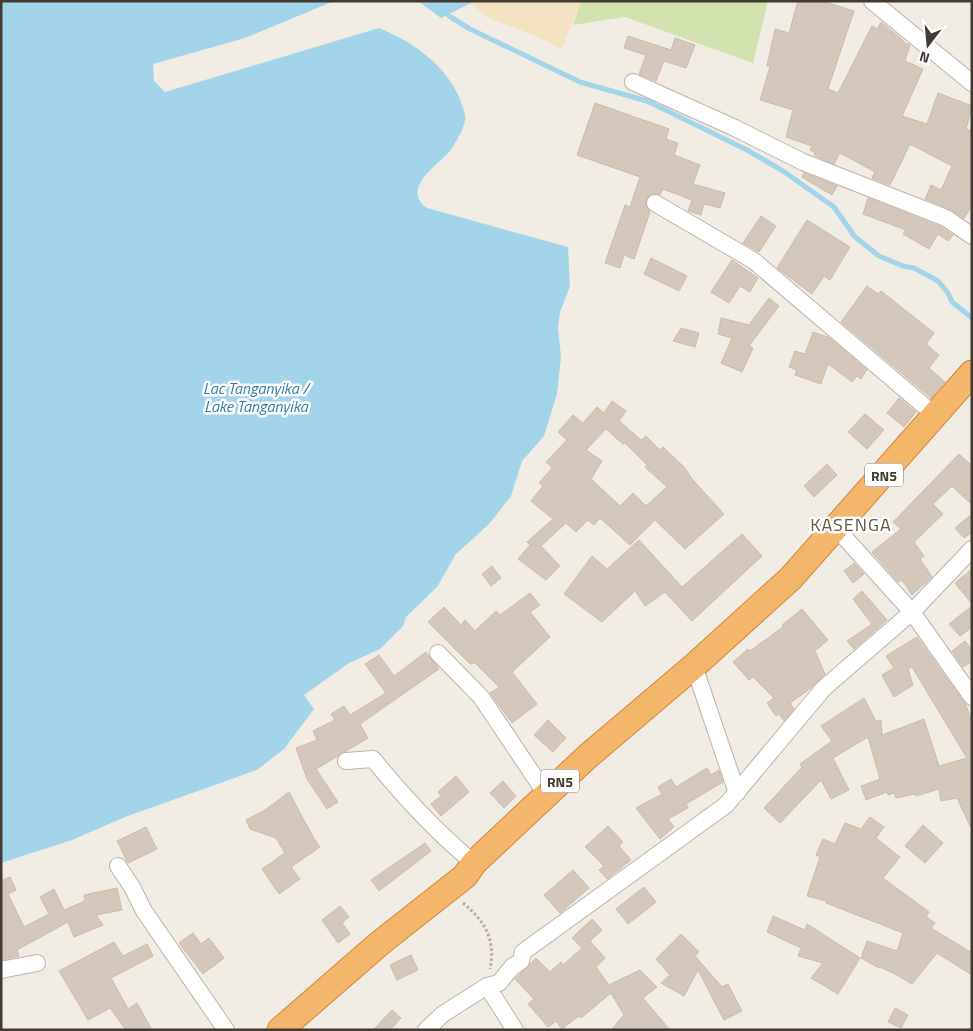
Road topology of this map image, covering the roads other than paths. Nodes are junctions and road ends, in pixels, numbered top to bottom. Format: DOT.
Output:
graph roads {
  1 [pos="872,1"];
  2 [pos="633,82"];
  3 [pos="972,83"];
  4 [pos="655,203"];
  5 [pos="972,236"];
  6 [pos="972,373"];
  7 [pos="936,416"];
  8 [pos="836,528"];
  9 [pos="972,549"];
  10 [pos="912,612"];
  11 [pos="438,653"];
  12 [pos="694,666"];
  13 [pos="972,697"];
  14 [pos="346,761"];
  15 [pos="737,793"];
  16 [pos="546,794"];
  17 [pos="474,863"];
  18 [pos="118,866"];
  19 [pos="37,963"];
  20 [pos="1,970"];
  21 [pos="487,986"];
  22 [pos="226,1030"];
  23 [pos="280,1030"];
  24 [pos="426,1030"];
  25 [pos="515,1030"];
  1 -- 3 [label="street"];
  2 -- 5 [label="street"];
  4 -- 7 [label="street"];
  6 -- 7 [label="highway, RN5"];
  7 -- 8 [label="highway, RN5"];
  8 -- 10 [label="street"];
  8 -- 12 [label="highway, RN5"];
  9 -- 10 [label="street"];
  10 -- 13 [label="street"];
  10 -- 15 [label="street"];
  11 -- 16 [label="street"];
  12 -- 15 [label="street"];
  12 -- 16 [label="highway, RN5"];
  14 -- 17 [label="street"];
  15 -- 21 [label="street"];
  16 -- 17 [label="highway, RN5"];
  17 -- 23 [label="highway, RN5"];
  18 -- 22 [label="street"];
  19 -- 20 [label="street"];
  21 -- 24 [label="street"];
  21 -- 25 [label="street"];
}
